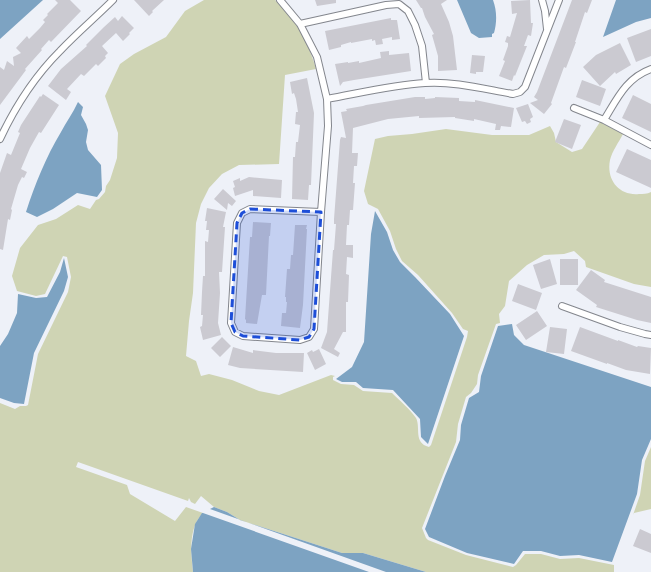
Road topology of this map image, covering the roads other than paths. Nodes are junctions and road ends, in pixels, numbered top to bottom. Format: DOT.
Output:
graph roads {
  1 [pos="114,0"];
  2 [pos="280,0"];
  3 [pos="542,0"];
  4 [pos="560,0"];
  5 [pos="300,24"];
  6 [pos="547,33"];
  7 [pos="651,69"];
  8 [pos="426,83"];
  9 [pos="327,99"];
  10 [pos="574,108"];
  11 [pos="604,120"];
  12 [pos="0,139"];
  13 [pos="651,145"];
  14 [pos="321,212"];
  15 [pos="562,306"];
  16 [pos="651,335"];
  1 -- 12 [label="street"];
  2 -- 5 [label="street"];
  3 -- 6 [label="street"];
  4 -- 6 [label="street"];
  5 -- 8 [label="street"];
  5 -- 9 [label="street"];
  6 -- 8 [label="street"];
  7 -- 11 [label="street"];
  8 -- 9 [label="street"];
  9 -- 14 [label="street"];
  10 -- 11 [label="street"];
  11 -- 13 [label="street"];
  14 -- 14 [label="street"];
  15 -- 16 [label="street"];
}
